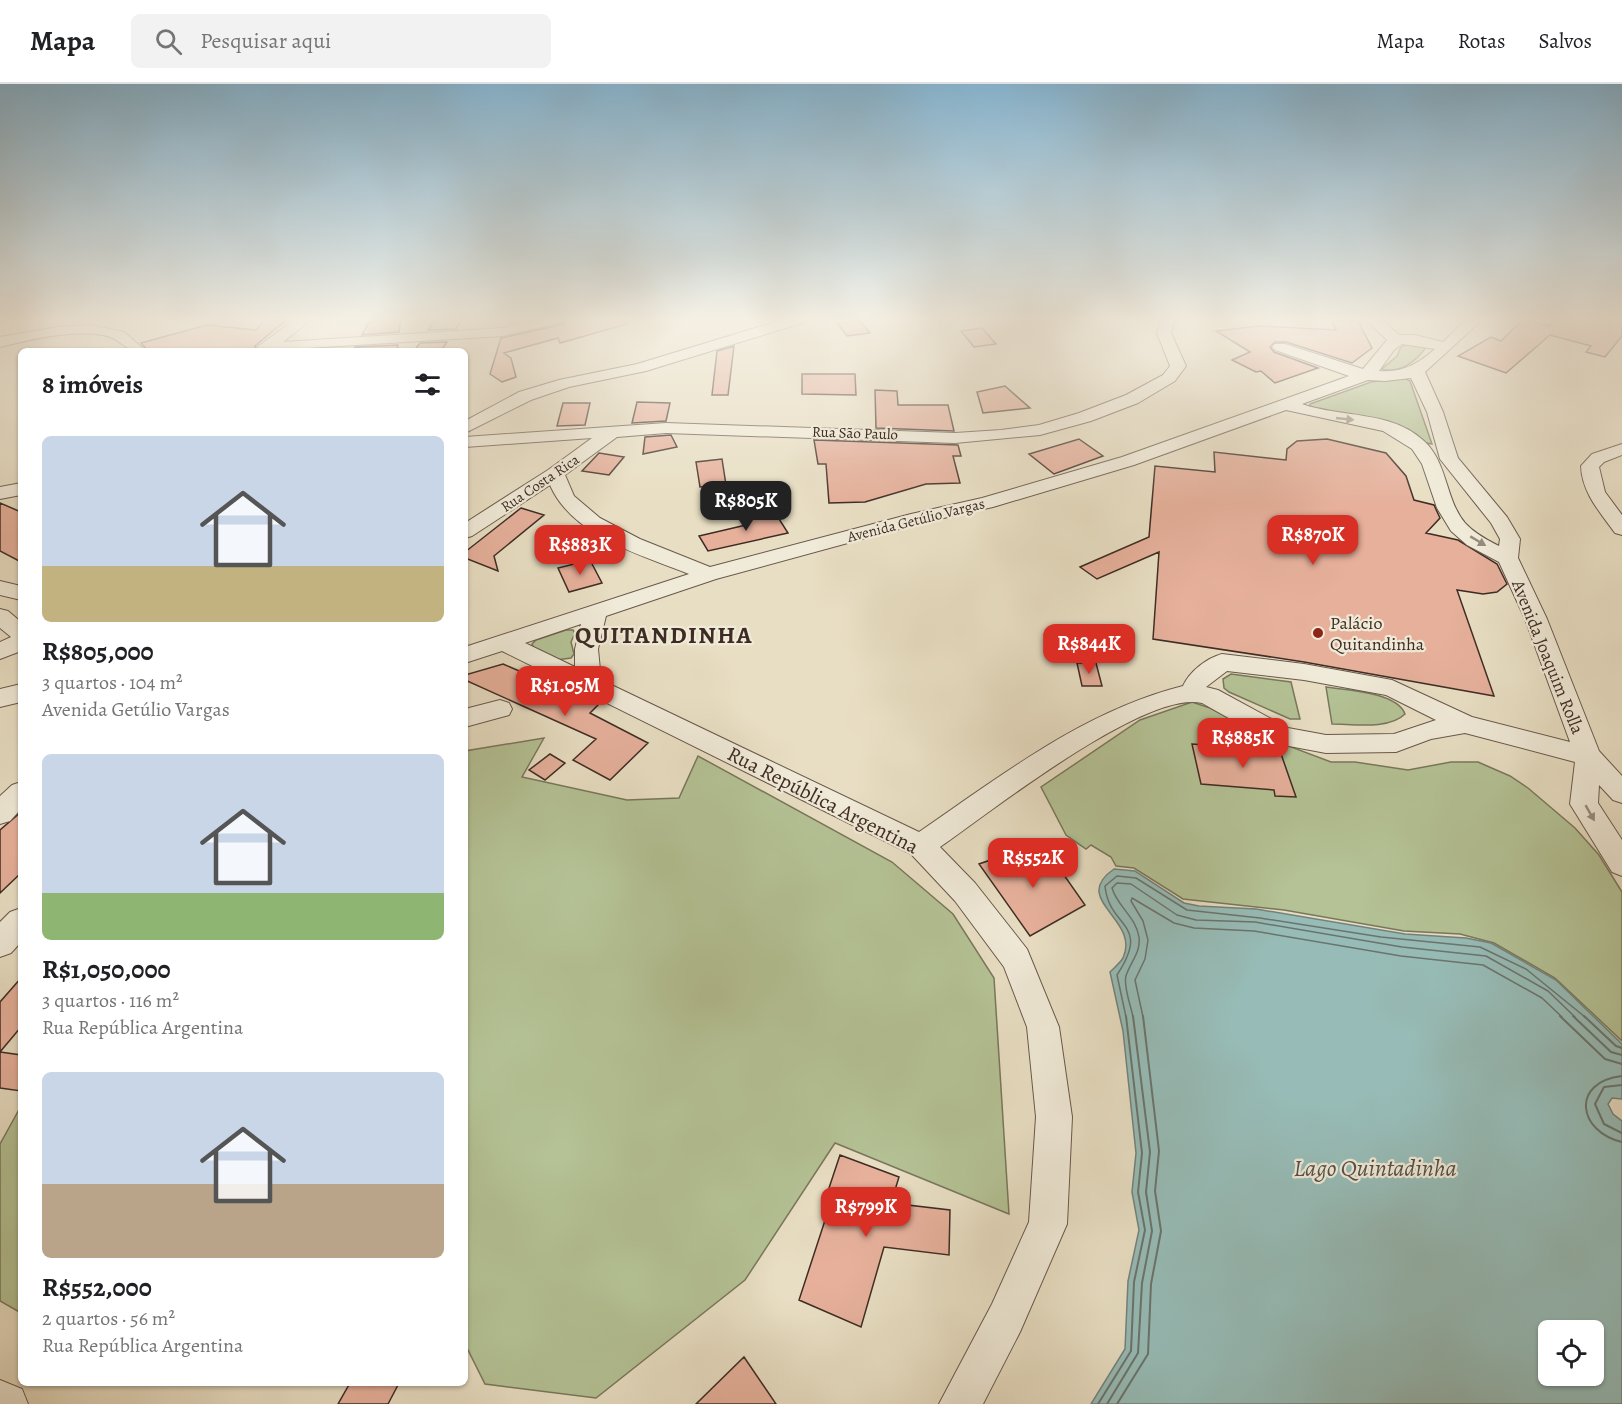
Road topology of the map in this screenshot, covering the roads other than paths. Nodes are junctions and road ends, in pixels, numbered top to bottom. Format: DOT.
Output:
graph roads {
  1 [pos="577,381"];
  2 [pos="1164,381"];
  3 [pos="1352,381"];
  4 [pos="1420,381"];
  5 [pos="1288,405"];
  6 [pos="468,426"];
  7 [pos="612,431"];
  8 [pos="468,442"];
  9 [pos="1622,449"];
  10 [pos="1427,458"];
  11 [pos="1449,459"];
  12 [pos="555,474"];
  13 [pos="18,490"];
  14 [pos="0,493"];
  15 [pos="1443,493"];
  16 [pos="1476,494"];
  17 [pos="1622,529"];
  18 [pos="468,530"];
  19 [pos="1508,558"];
  20 [pos="709,574"];
  21 [pos="0,588"];
  22 [pos="18,592"];
  23 [pos="596,614"];
  24 [pos="0,616"];
  25 [pos="18,631"];
  26 [pos="18,643"];
  27 [pos="506,643"];
  28 [pos="0,651"];
  29 [pos="468,654"];
  30 [pos="590,686"];
  31 [pos="1192,692"];
  32 [pos="18,694"];
  33 [pos="0,698"];
  34 [pos="500,709"];
  35 [pos="468,717"];
  36 [pos="1465,724"];
  37 [pos="1588,756"];
  38 [pos="1622,793"];
  39 [pos="18,795"];
  40 [pos="0,813"];
  41 [pos="921,846"];
  42 [pos="1622,864"];
  43 [pos="18,924"];
  44 [pos="0,944"];
  45 [pos="0,1401"];
  46 [pos="7,1404"];
  47 [pos="960,1404"];
  1 -- 6 [label="street"];
  2 -- 7 [label="street, Rua São Paulo"];
  3 -- 5 [label="street, Avenida Getúlio Vargas"];
  4 -- 11 [label="street, Avenida Joaquim Rolla"];
  5 -- 10 [label="street, Avenida Joaquim Rolla, one-way"];
  5 -- 20 [label="street, Avenida Getúlio Vargas"];
  7 -- 8 [label="street, Rua São Paulo"];
  7 -- 12 [label="street, Rua Costa Rica"];
  9 -- 17 [label="street"];
  10 -- 11 [label="street"];
  10 -- 15 [label="street, Avenida Joaquim Rolla"];
  11 -- 16 [label="street, Avenida Joaquim Rolla"];
  12 -- 18 [label="street, Rua Costa Rica"];
  12 -- 20 [label="street"];
  13 -- 14 [label="street"];
  15 -- 16 [label="street"];
  15 -- 19 [label="street, Avenida Joaquim Rolla, one-way"];
  16 -- 19 [label="street, Avenida Joaquim Rolla"];
  19 -- 37 [label="street, Avenida Joaquim Rolla"];
  20 -- 23 [label="street, Avenida Getúlio Vargas"];
  21 -- 22 [label="street"];
  23 -- 27 [label="street, Avenida Getúlio Vargas"];
  23 -- 30 [label="street"];
  24 -- 25 [label="street"];
  26 -- 28 [label="street"];
  27 -- 29 [label="street, Avenida Getúlio Vargas"];
  27 -- 30 [label="street, Rua República Argentina"];
  30 -- 41 [label="street, Rua República Argentina"];
  31 -- 36 [label="street"];
  31 -- 36 [label="street"];
  31 -- 41 [label="street"];
  32 -- 33 [label="street"];
  34 -- 35 [label="street"];
  36 -- 37 [label="street"];
  37 -- 38 [label="street, Avenida Joaquim Rolla"];
  37 -- 42 [label="street, Avenida Joaquim Rolla, one-way"];
  39 -- 40 [label="street"];
  41 -- 47 [label="street, Rua República Argentina"];
  43 -- 44 [label="street"];
  45 -- 46 [label="street"];
}
